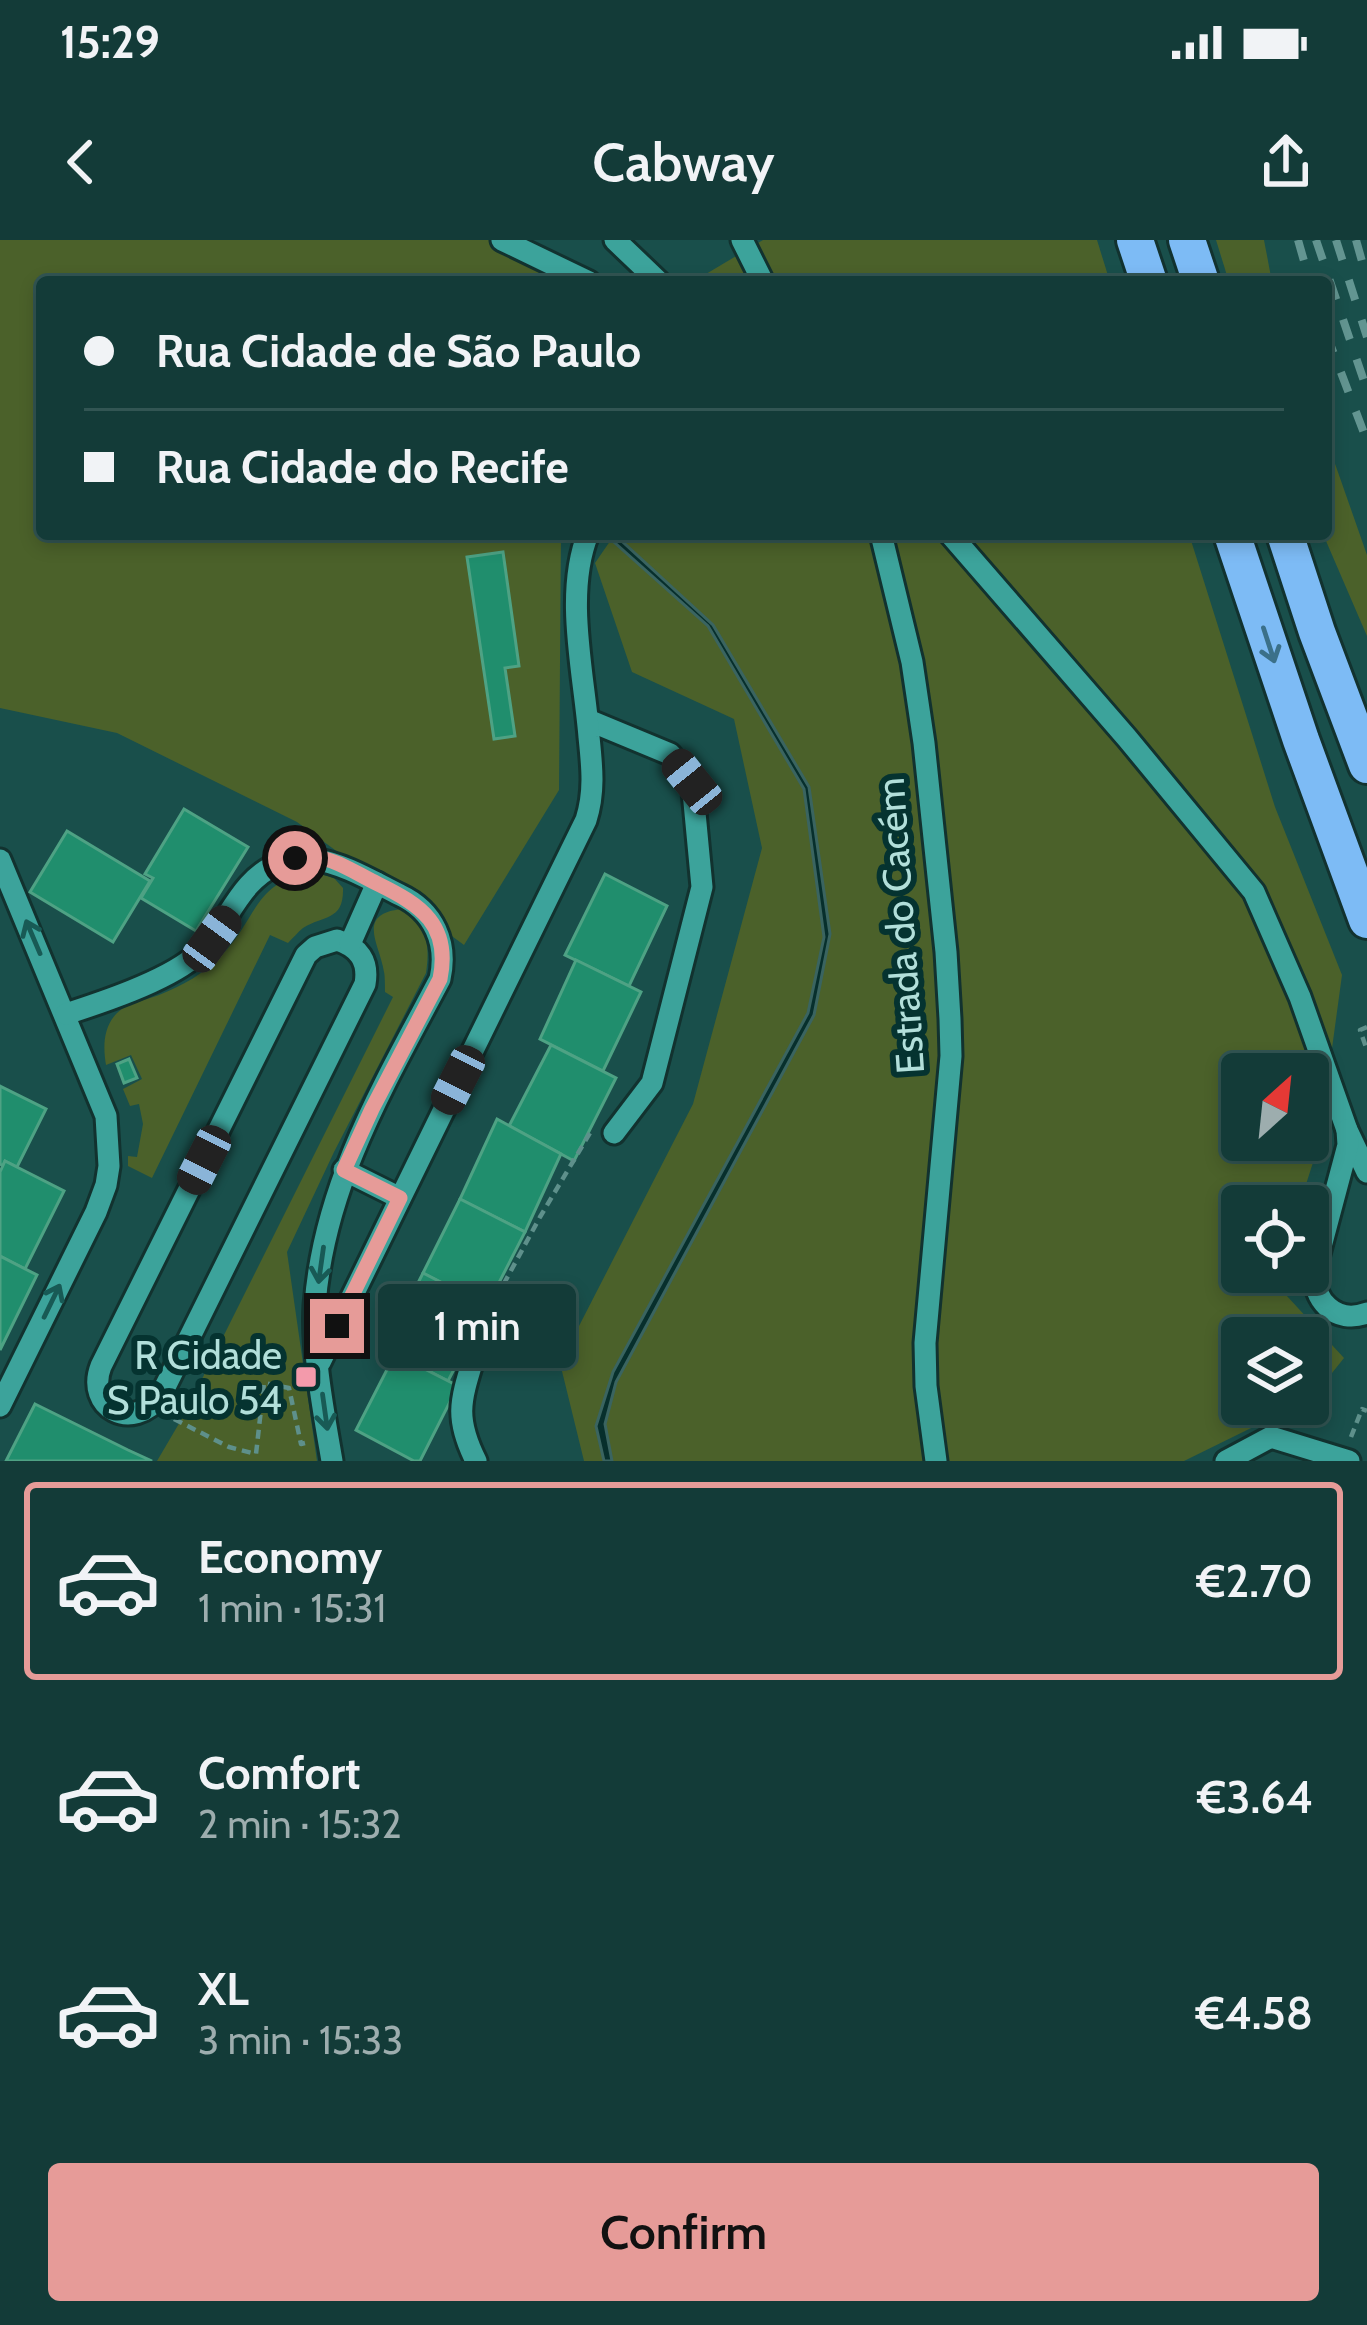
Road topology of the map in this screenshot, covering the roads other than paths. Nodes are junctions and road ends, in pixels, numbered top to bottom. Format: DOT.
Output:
graph roads {
  1 [pos="502,240"];
  2 [pos="615,240"];
  3 [pos="742,240"];
  4 [pos="1135,240"];
  5 [pos="1187,240"];
  6 [pos="577,276"];
  7 [pos="653,276"];
  8 [pos="761,276"];
  9 [pos="1147,276"];
  10 [pos="1199,276"];
  11 [pos="586,540"];
  12 [pos="883,540"];
  13 [pos="955,540"];
  14 [pos="1234,540"];
  15 [pos="1287,540"];
  16 [pos="588,720"];
  17 [pos="1367,765"];
  18 [pos="0,860"];
  19 [pos="376,883"];
  20 [pos="1367,920"];
  21 [pos="350,944"];
  22 [pos="66,1014"];
  23 [pos="1347,1130"];
  24 [pos="614,1133"];
  25 [pos="344,1170"];
  26 [pos="1367,1172"];
  27 [pos="400,1198"];
  28 [pos="1367,1312"];
  29 [pos="473,1360"];
  30 [pos="319,1363"];
  31 [pos="0,1406"];
  32 [pos="1346,1460"];
  33 [pos="332,1461"];
  34 [pos="476,1461"];
  35 [pos="937,1461"];
  36 [pos="1226,1461"];
  1 -- 6 [label="street"];
  2 -- 7 [label="street"];
  3 -- 8 [label="street"];
  4 -- 9 [label="highway"];
  5 -- 10 [label="highway"];
  11 -- 16 [label="street"];
  12 -- 35 [label="street, Estrada do Cacém"];
  13 -- 23 [label="street"];
  14 -- 20 [label="highway, one-way"];
  15 -- 17 [label="highway"];
  16 -- 24 [label="street"];
  16 -- 27 [label="street"];
  22 -- 18 [label="street, one-way"];
  19 -- 21 [label="street"];
  19 -- 22 [label="street"];
  19 -- 25 [label="street"];
  21 -- 21 [label="street"];
  31 -- 22 [label="street, one-way"];
  23 -- 26 [label="street"];
  23 -- 28 [label="street"];
  25 -- 27 [label="street"];
  25 -- 30 [label="street, one-way"];
  27 -- 30 [label="street"];
  29 -- 34 [label="street"];
  30 -- 33 [label="street, one-way"];
  32 -- 36 [label="street"];
}
